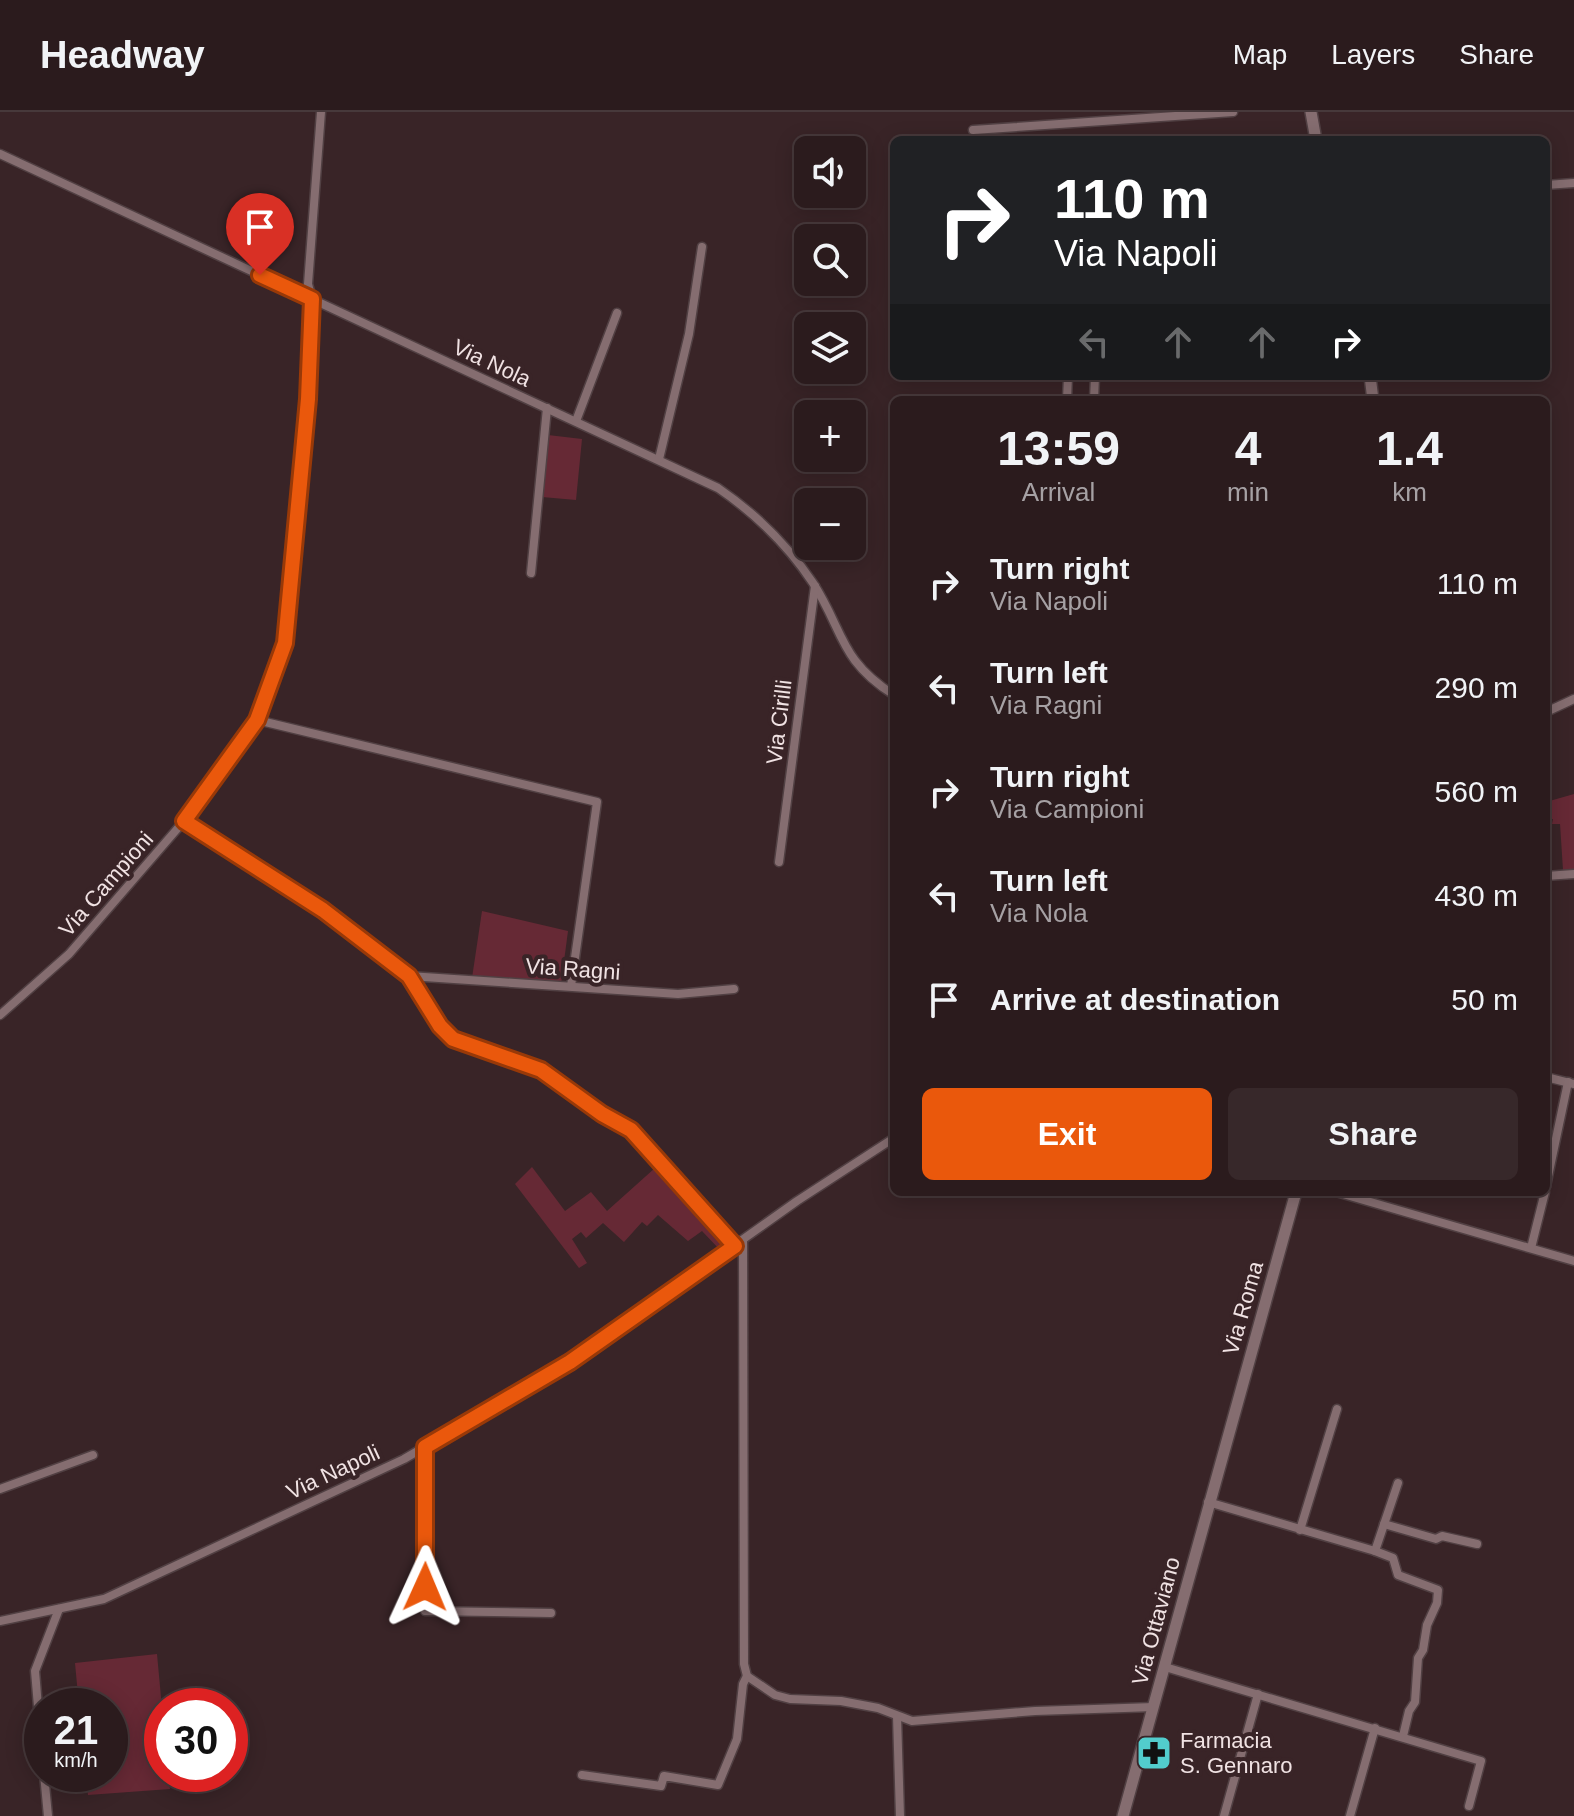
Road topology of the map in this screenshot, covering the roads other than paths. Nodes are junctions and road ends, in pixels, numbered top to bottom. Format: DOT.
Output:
graph roads {
  1 [pos="321,112"];
  2 [pos="1233,112"];
  3 [pos="1311,112"];
  4 [pos="973,130"];
  5 [pos="1315,136"];
  6 [pos="0,154"];
  7 [pos="1574,183"];
  8 [pos="1550,185"];
  9 [pos="702,247"];
  10 [pos="312,299"];
  11 [pos="617,313"];
  12 [pos="547,408"];
  13 [pos="576,421"];
  14 [pos="659,459"];
  15 [pos="531,573"];
  16 [pos="815,586"];
  17 [pos="890,692"];
  18 [pos="1574,699"];
  19 [pos="1550,710"];
  20 [pos="257,720"];
  21 [pos="184,821"];
  22 [pos="779,862"];
  23 [pos="1574,874"];
  24 [pos="1550,876"];
  25 [pos="409,976"];
  26 [pos="571,986"];
  27 [pos="734,989"];
  28 [pos="0,1015"];
  29 [pos="1550,1078"];
  30 [pos="1571,1083"];
  31 [pos="890,1141"];
  32 [pos="1550,1170"];
  33 [pos="1295,1196"];
  34 [pos="1350,1196"];
  35 [pos="1544,1196"];
  36 [pos="739,1243"];
  37 [pos="1531,1248"];
  38 [pos="1574,1261"];
  39 [pos="1337,1409"];
  40 [pos="1227,1435"];
  41 [pos="425,1447"];
  42 [pos="93,1455"];
  43 [pos="1398,1483"];
  44 [pos="0,1489"];
  45 [pos="1208,1502"];
  46 [pos="1384,1524"];
  47 [pos="1300,1530"];
  48 [pos="1477,1544"];
  49 [pos="1375,1551"];
  50 [pos="59,1609"];
  51 [pos="551,1613"];
  52 [pos="0,1621"];
  53 [pos="1165,1667"];
  54 [pos="747,1676"];
  55 [pos="36,1688"];
  56 [pos="1258,1694"];
  57 [pos="1154,1707"];
  58 [pos="897,1716"];
  59 [pos="1375,1728"];
  60 [pos="1403,1736"];
  61 [pos="582,1775"];
  62 [pos="46,1792"];
  63 [pos="1469,1806"];
  64 [pos="48,1816"];
  65 [pos="900,1816"];
  66 [pos="1123,1816"];
  67 [pos="1224,1816"];
  68 [pos="1350,1816"];
  1 -- 10 [label="street, Via Campioni"];
  2 -- 4 [label="street"];
  3 -- 5 [label="main road"];
  6 -- 10 [label="street, Via Nola"];
  7 -- 8 [label="street"];
  9 -- 14 [label="street"];
  10 -- 12 [label="street, Via Nola"];
  10 -- 20 [label="street, Via Campioni"];
  11 -- 13 [label="street"];
  12 -- 13 [label="street, Via Nola"];
  12 -- 15 [label="street"];
  13 -- 14 [label="street, Via Nola"];
  14 -- 16 [label="street, Via Nola"];
  16 -- 17 [label="street, Via Nola"];
  16 -- 22 [label="street, Via Cirilli"];
  18 -- 19 [label="street"];
  20 -- 21 [label="street, Via Campioni"];
  20 -- 26 [label="street"];
  21 -- 25 [label="street"];
  21 -- 28 [label="street, Via Campioni"];
  23 -- 24 [label="street"];
  25 -- 26 [label="street, Via Ragni"];
  25 -- 36 [label="street"];
  26 -- 27 [label="street, Via Ragni"];
  29 -- 30 [label="street"];
  30 -- 32 [label="street"];
  31 -- 36 [label="street, Via Napoli"];
  33 -- 40 [label="main road, Via Roma"];
  34 -- 37 [label="street"];
  35 -- 37 [label="street"];
  36 -- 41 [label="street, Via Napoli"];
  36 -- 54 [label="street"];
  37 -- 38 [label="street"];
  39 -- 47 [label="street"];
  40 -- 45 [label="main road, Via Ottaviano"];
  41 -- 50 [label="street, Via Napoli"];
  41 -- 51 [label="street"];
  42 -- 44 [label="street"];
  43 -- 46 [label="street"];
  45 -- 47 [label="street"];
  45 -- 53 [label="main road, Via Ottaviano"];
  46 -- 48 [label="street"];
  46 -- 49 [label="street"];
  47 -- 49 [label="street"];
  49 -- 60 [label="street"];
  50 -- 52 [label="street, Via Napoli"];
  50 -- 55 [label="street"];
  53 -- 56 [label="street"];
  53 -- 57 [label="main road, Via Ottaviano"];
  54 -- 58 [label="street"];
  54 -- 61 [label="street"];
  56 -- 59 [label="street"];
  56 -- 67 [label="street"];
  57 -- 58 [label="street"];
  57 -- 66 [label="main road, Via Ottaviano"];
  58 -- 65 [label="street"];
  59 -- 60 [label="street"];
  59 -- 68 [label="street"];
  60 -- 63 [label="street"];
  62 -- 64 [label="street"];
}
